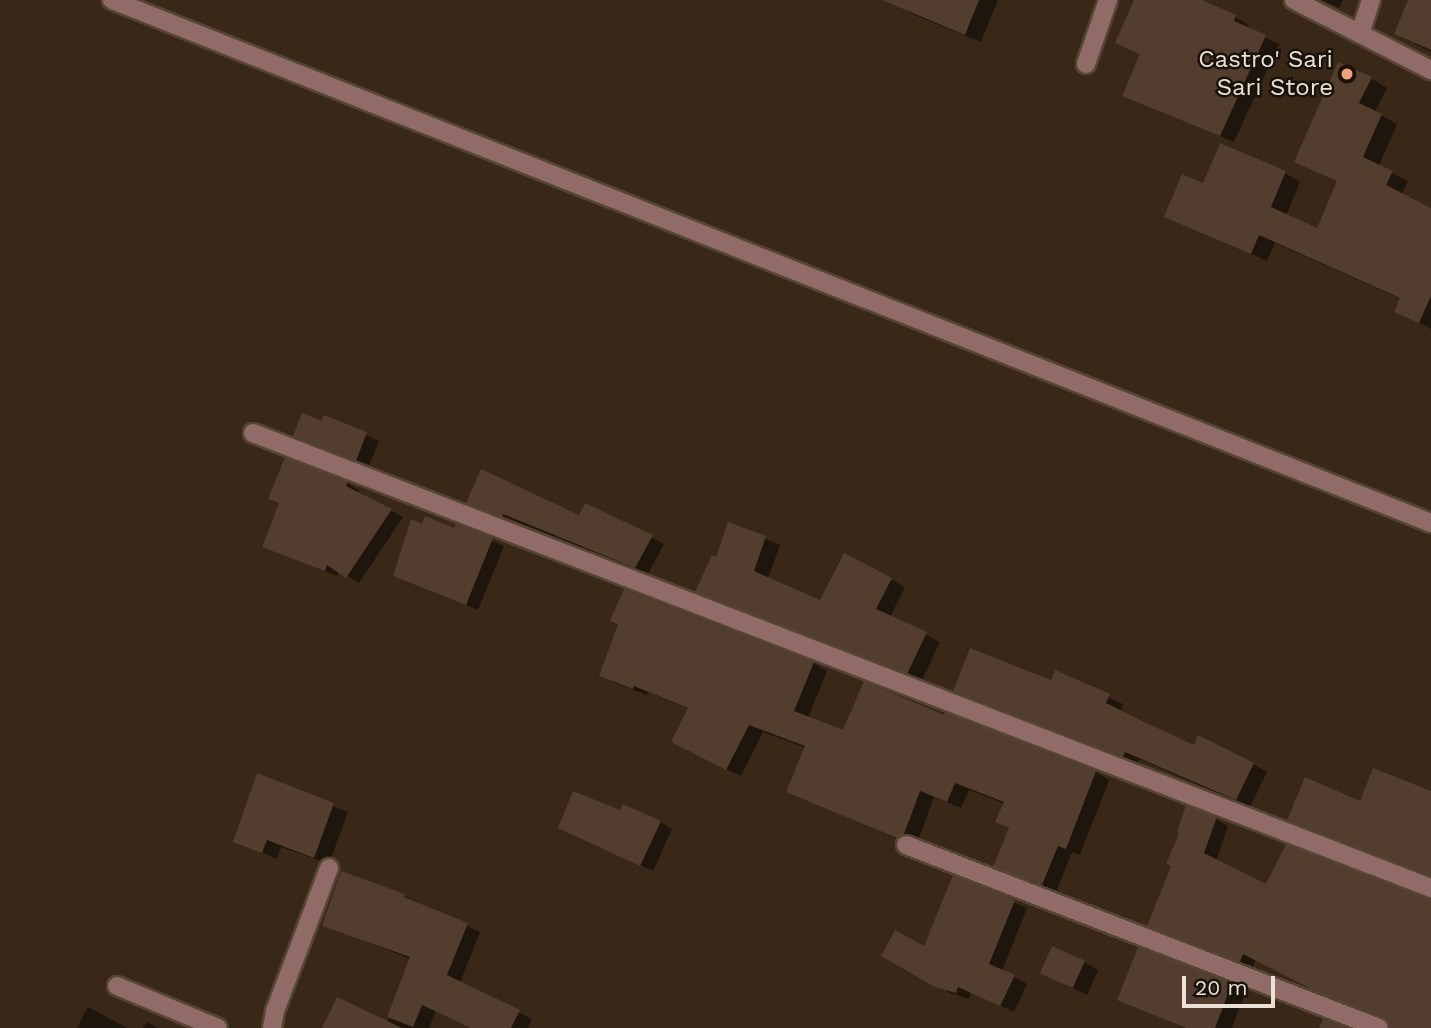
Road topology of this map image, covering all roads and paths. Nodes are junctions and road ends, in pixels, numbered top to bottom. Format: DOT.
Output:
graph roads {
  1 [pos="112,0"];
  2 [pos="1108,0"];
  3 [pos="1294,0"];
  4 [pos="1371,0"];
  5 [pos="1360,34"];
  6 [pos="1086,64"];
  7 [pos="1431,70"];
  8 [pos="253,433"];
  9 [pos="1431,523"];
  10 [pos="906,845"];
  11 [pos="329,868"];
  12 [pos="1431,888"];
  13 [pos="117,986"];
  14 [pos="219,1028"];
  15 [pos="272,1028"];
  16 [pos="1379,1028"];
  1 -- 9 [label="street"];
  2 -- 6 [label="street"];
  3 -- 5 [label="street"];
  4 -- 5 [label="street"];
  5 -- 7 [label="street"];
  8 -- 12 [label="street"];
  10 -- 16 [label="street"];
  11 -- 15 [label="street"];
  13 -- 14 [label="street"];
}
